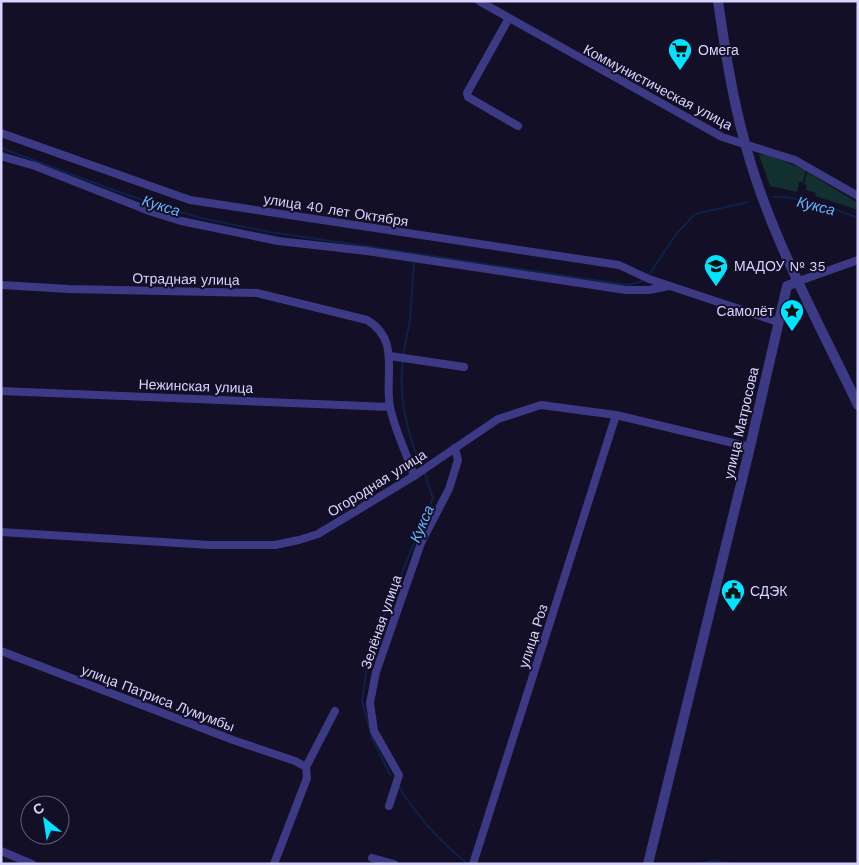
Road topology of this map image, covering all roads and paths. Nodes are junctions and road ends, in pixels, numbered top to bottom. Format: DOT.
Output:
graph roads {
  1 [pos="479,1"];
  2 [pos="718,1"];
  3 [pos="508,18"];
  4 [pos="518,126"];
  5 [pos="1,133"];
  6 [pos="745,144"];
  7 [pos="1,156"];
  8 [pos="858,196"];
  9 [pos="858,260"];
  10 [pos="799,281"];
  11 [pos="1,285"];
  12 [pos="673,285"];
  13 [pos="778,322"];
  14 [pos="390,356"];
  15 [pos="464,367"];
  16 [pos="1,391"];
  17 [pos="858,406"];
  18 [pos="390,407"];
  19 [pos="616,415"];
  20 [pos="750,447"];
  21 [pos="455,448"];
  22 [pos="417,474"];
  23 [pos="1,532"];
  24 [pos="1,651"];
  25 [pos="335,711"];
  26 [pos="306,767"];
  27 [pos="389,806"];
  28 [pos="1,851"];
  29 [pos="372,858"];
  30 [pos="32,864"];
  31 [pos="274,864"];
  32 [pos="394,864"];
  33 [pos="473,864"];
  34 [pos="648,864"];
  1 -- 3 [label="street, Коммунистическая улица"];
  2 -- 6 [label="street"];
  3 -- 4 [label="street"];
  3 -- 6 [label="street, Коммунистическая улица"];
  5 -- 12 [label="street, улица 40 лет Октября"];
  6 -- 8 [label="street, Коммунистическая улица"];
  6 -- 10 [label="street"];
  7 -- 12 [label="street"];
  9 -- 10 [label="street"];
  10 -- 13 [label="street, улица Матросова"];
  10 -- 17 [label="street"];
  11 -- 14 [label="street, Отрадная улица"];
  12 -- 13 [label="street, улица 40 лет Октября"];
  13 -- 20 [label="street, улица Матросова"];
  14 -- 15 [label="street"];
  14 -- 18 [label="street"];
  16 -- 18 [label="street, Нежинская улица"];
  18 -- 22 [label="street"];
  19 -- 20 [label="street, Огородная улица"];
  19 -- 21 [label="street, Огородная улица"];
  19 -- 33 [label="street, улица Роз"];
  20 -- 34 [label="street, улица Матросова"];
  21 -- 22 [label="street, Огородная улица"];
  21 -- 27 [label="street, Зелёная улица"];
  22 -- 23 [label="street, Огородная улица"];
  24 -- 26 [label="street, улица Патриса Лумумбы"];
  25 -- 26 [label="street"];
  26 -- 31 [label="street"];
  28 -- 30 [label="street"];
  29 -- 32 [label="street"];
}
